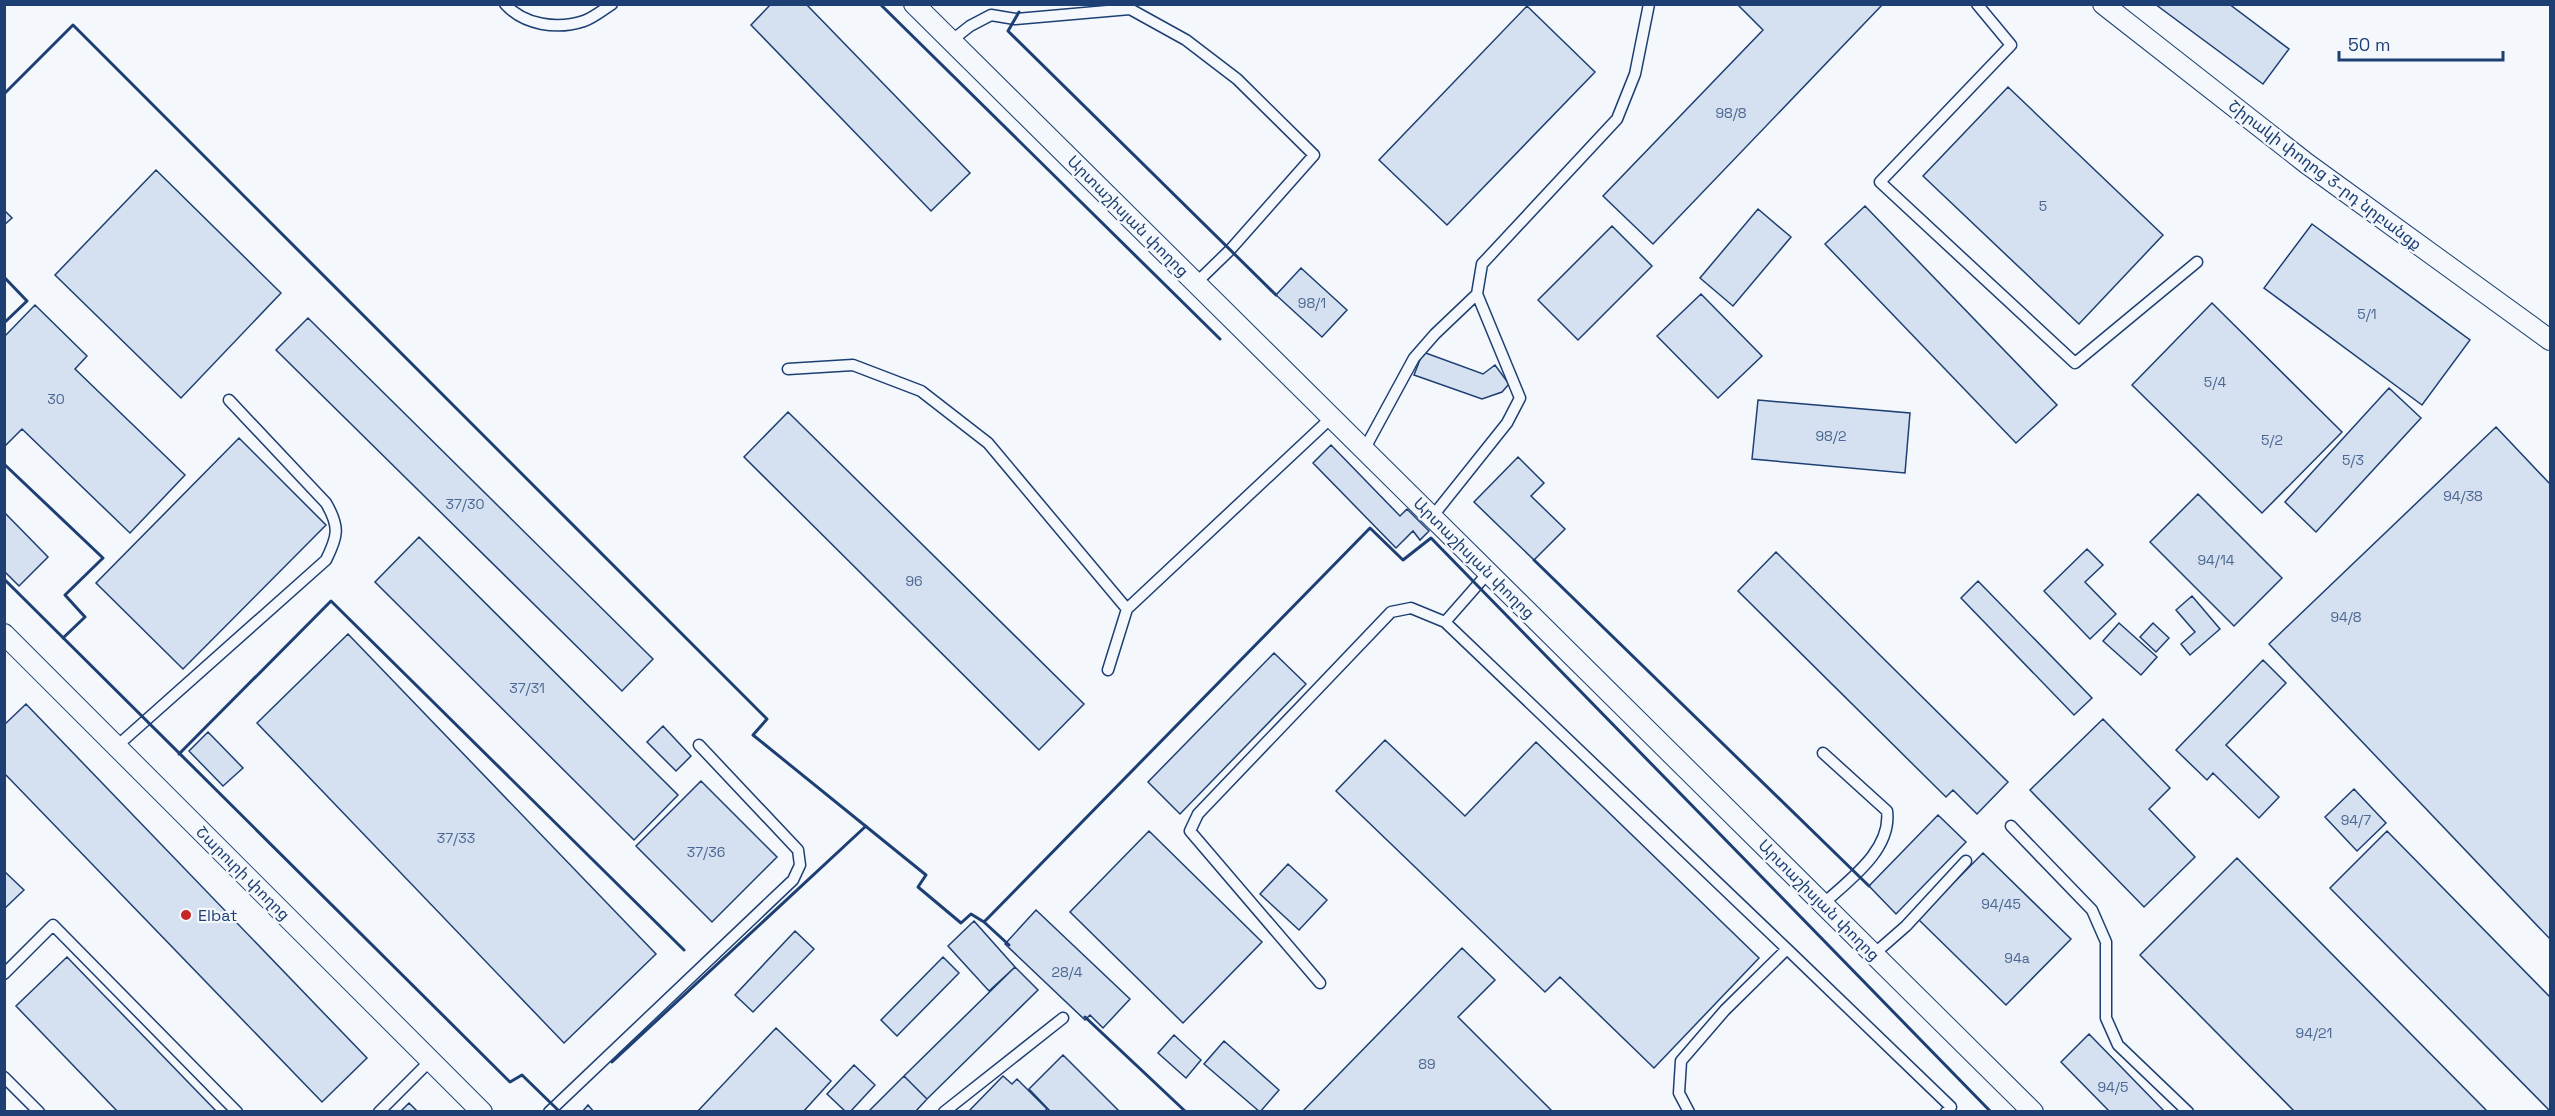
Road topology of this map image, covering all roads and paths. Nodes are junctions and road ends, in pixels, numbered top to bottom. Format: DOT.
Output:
graph roads {
  1 [pos="505,4"];
  2 [pos="612,4"];
  3 [pos="915,4"];
  4 [pos="1649,4"];
  5 [pos="1977,4"];
  6 [pos="2103,4"];
  7 [pos="951,41"];
  8 [pos="2197,262"];
  9 [pos="1196,283"];
  10 [pos="1477,294"];
  11 [pos="2550,340"];
  12 [pos="788,369"];
  13 [pos="229,400"];
  14 [pos="1332,417"];
  15 [pos="1364,450"];
  16 [pos="1432,517"];
  17 [pos="1488,573"];
  18 [pos="1127,609"];
  19 [pos="1445,622"];
  20 [pos="4,634"];
  21 [pos="1108,669"];
  22 [pos="699,745"];
  23 [pos="117,746"];
  24 [pos="1823,753"];
  25 [pos="2011,826"];
  26 [pos="1966,861"];
  27 [pos="1823,904"];
  28 [pos="1787,949"];
  29 [pos="1874,954"];
  30 [pos="4,974"];
  31 [pos="1320,983"];
  32 [pos="1063,1018"];
  33 [pos="431,1060"];
  34 [pos="4,1077"];
  35 [pos="1950,1110"];
  36 [pos="39,1112"];
  37 [pos="237,1112"];
  38 [pos="379,1112"];
  39 [pos="482,1112"];
  40 [pos="549,1112"];
  41 [pos="944,1112"];
  42 [pos="1689,1112"];
  43 [pos="2033,1112"];
  44 [pos="2188,1112"];
  1 -- 2 [label="lane"];
  3 -- 7 [label="street, Արտաշիսյան փողոց"];
  4 -- 10 [label="lane"];
  5 -- 8 [label="lane"];
  6 -- 11 [label="street, Շիրակի փողոց 3-րդ նրբանցք"];
  7 -- 9 [label="street, Արտաշիսյան փողոց"];
  7 -- 9 [label="lane"];
  9 -- 14 [label="street, Արտաշիսյան փողոց"];
  10 -- 15 [label="lane"];
  10 -- 16 [label="lane"];
  12 -- 18 [label="lane"];
  13 -- 23 [label="lane"];
  14 -- 15 [label="street, Արտաշիսյան փողոց"];
  14 -- 18 [label="lane"];
  15 -- 16 [label="street, Արտաշիսյան փողոց"];
  16 -- 17 [label="street, Արտաշիսյան փողոց"];
  17 -- 19 [label="lane"];
  17 -- 27 [label="street, Արտաշիսյան փողոց"];
  18 -- 21 [label="lane"];
  19 -- 28 [label="lane"];
  19 -- 31 [label="lane"];
  20 -- 23 [label="street, Շարուրի փողոց"];
  22 -- 40 [label="lane"];
  23 -- 33 [label="street, Շարուրի փողոց"];
  24 -- 27 [label="lane"];
  25 -- 44 [label="lane"];
  26 -- 29 [label="lane"];
  27 -- 29 [label="street, Արտաշիսյան փողոց"];
  28 -- 35 [label="lane"];
  28 -- 42 [label="lane"];
  29 -- 43 [label="street, Արտաշիսյան փողոց"];
  30 -- 37 [label="lane"];
  32 -- 41 [label="lane"];
  33 -- 38 [label="lane"];
  33 -- 39 [label="street, Շարուրի փողոց"];
  34 -- 36 [label="lane"];
}
